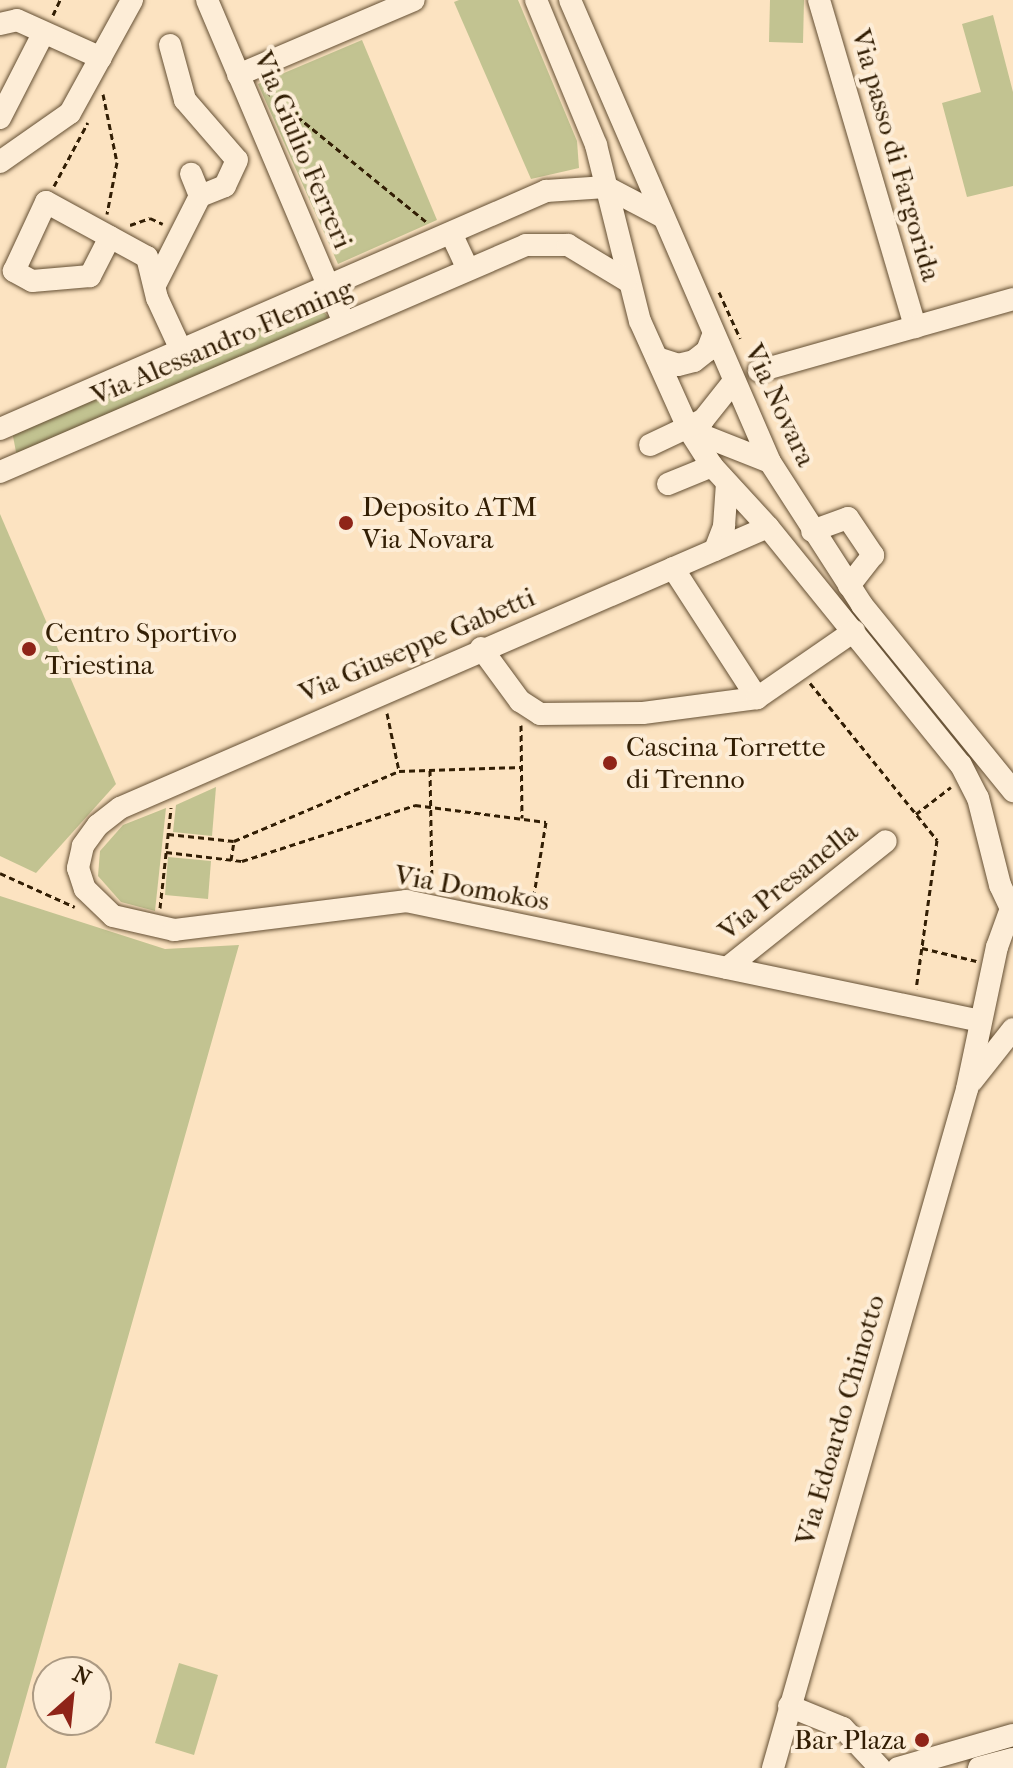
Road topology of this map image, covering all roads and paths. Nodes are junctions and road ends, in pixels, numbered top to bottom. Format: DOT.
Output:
graph roads {
  1 [pos="132,0"];
  2 [pos="207,0"];
  3 [pos="414,0"];
  4 [pos="536,0"];
  5 [pos="570,0"];
  6 [pos="819,0"];
  7 [pos="10,15"];
  8 [pos="43,34"];
  9 [pos="170,45"];
  10 [pos="101,58"];
  11 [pos="248,80"];
  12 [pos="97,106"];
  13 [pos="0,118"];
  14 [pos="89,120"];
  15 [pos="0,162"];
  16 [pos="191,174"];
  17 [pos="606,187"];
  18 [pos="200,196"];
  19 [pos="46,202"];
  20 [pos="664,218"];
  21 [pos="442,230"];
  22 [pos="181,233"];
  23 [pos="111,238"];
  24 [pos="468,269"];
  25 [pos="626,280"];
  26 [pos="156,283"];
  27 [pos="328,286"];
  28 [pos="719,292"];
  29 [pos="1013,299"];
  30 [pos="344,322"];
  31 [pos="915,327"];
  32 [pos="713,335"];
  33 [pos="740,338"];
  34 [pos="181,350"];
  35 [pos="657,358"];
  36 [pos="759,371"];
  37 [pos="734,381"];
  38 [pos="0,429"];
  39 [pos="689,430"];
  40 [pos="650,445"];
  41 [pos="770,462"];
  42 [pos="0,472"];
  43 [pos="720,475"];
  44 [pos="668,484"];
  45 [pos="768,527"];
  46 [pos="812,531"];
  47 [pos="715,550"];
  48 [pos="673,568"];
  49 [pos="849,586"];
  50 [pos="854,631"];
  51 [pos="481,648"];
  52 [pos="757,698"];
  53 [pos="385,710"];
  54 [pos="521,713"];
  55 [pos="521,767"];
  56 [pos="430,770"];
  57 [pos="399,771"];
  58 [pos="952,786"];
  59 [pos="1013,791"];
  60 [pos="144,797"];
  61 [pos="172,798"];
  62 [pos="431,807"];
  63 [pos="916,814"];
  64 [pos="522,819"];
  65 [pos="168,834"];
  66 [pos="234,841"];
  67 [pos="886,841"];
  68 [pos="166,852"];
  69 [pos="231,860"];
  70 [pos="0,873"];
  71 [pos="432,890"];
  72 [pos="75,907"];
  73 [pos="1012,907"];
  74 [pos="532,910"];
  75 [pos="159,915"];
  76 [pos="922,948"];
  77 [pos="976,961"];
  78 [pos="727,968"];
  79 [pos="981,1021"];
  80 [pos="1013,1029"];
  81 [pos="1013,1051"];
  82 [pos="990,1057"];
  83 [pos="967,1089"];
  84 [pos="789,1706"];
  85 [pos="1013,1735"];
  86 [pos="1013,1759"];
  87 [pos="773,1768"];
  88 [pos="880,1768"];
  89 [pos="898,1768"];
  90 [pos="979,1768"];
  1 -- 10 [label="street"];
  2 -- 11 [label="street, Via Giulio Ferreri"];
  3 -- 11 [label="street"];
  4 -- 17 [label="street"];
  5 -- 20 [label="street, Via Novara"];
  6 -- 31 [label="street, Via passo di Fargorida"];
  7 -- 8 [label="street"];
  8 -- 10 [label="street"];
  8 -- 13 [label="street"];
  9 -- 18 [label="street"];
  10 -- 15 [label="street"];
  11 -- 21 [label="path"];
  11 -- 27 [label="street, Via Giulio Ferreri"];
  12 -- 23 [label="path"];
  14 -- 19 [label="path"];
  16 -- 18 [label="street"];
  17 -- 20 [label="street"];
  17 -- 21 [label="street, Via Alessandro Fleming"];
  17 -- 25 [label="street"];
  18 -- 22 [label="street"];
  19 -- 23 [label="street"];
  19 -- 23 [label="street"];
  20 -- 32 [label="street, Via Novara"];
  21 -- 24 [label="street"];
  21 -- 27 [label="street, Via Alessandro Fleming"];
  22 -- 23 [label="path"];
  22 -- 26 [label="street"];
  23 -- 26 [label="street"];
  24 -- 25 [label="street, Via Alessandro Fleming"];
  24 -- 30 [label="street, Via Alessandro Fleming"];
  25 -- 35 [label="street"];
  26 -- 34 [label="street"];
  27 -- 30 [label="street, Via Giulio Ferreri"];
  27 -- 34 [label="street, Via Alessandro Fleming"];
  28 -- 33 [label="path"];
  29 -- 31 [label="street"];
  30 -- 42 [label="street, Via Alessandro Fleming"];
  31 -- 36 [label="street"];
  32 -- 35 [label="street"];
  32 -- 37 [label="street, Via Novara"];
  34 -- 38 [label="street, Via Alessandro Fleming"];
  35 -- 39 [label="street"];
  37 -- 39 [label="street"];
  37 -- 41 [label="street, Via Novara"];
  39 -- 40 [label="street"];
  39 -- 41 [label="street"];
  39 -- 43 [label="street"];
  41 -- 46 [label="street, Via Novara"];
  43 -- 44 [label="street"];
  43 -- 45 [label="street"];
  43 -- 47 [label="street"];
  45 -- 47 [label="street, Via Giuseppe Gabetti"];
  45 -- 50 [label="street"];
  46 -- 49 [label="street, Via Novara"];
  46 -- 49 [label="street"];
  47 -- 48 [label="street, Via Giuseppe Gabetti"];
  48 -- 51 [label="street, Via Giuseppe Gabetti"];
  48 -- 52 [label="street"];
  49 -- 59 [label="street, Via Novara"];
  50 -- 52 [label="street"];
  50 -- 73 [label="street"];
  51 -- 52 [label="street"];
  51 -- 60 [label="street, Via Giuseppe Gabetti"];
  53 -- 57 [label="path"];
  54 -- 55 [label="path"];
  55 -- 56 [label="path"];
  55 -- 64 [label="path"];
  56 -- 57 [label="path"];
  56 -- 62 [label="path"];
  57 -- 66 [label="path"];
  58 -- 63 [label="path"];
  60 -- 78 [label="street, Via Domokos"];
  61 -- 65 [label="path"];
  62 -- 64 [label="path"];
  62 -- 69 [label="path"];
  62 -- 71 [label="path"];
  64 -- 74 [label="path"];
  65 -- 66 [label="path"];
  65 -- 68 [label="path"];
  66 -- 69 [label="path"];
  67 -- 78 [label="street, Via Presanella"];
  68 -- 69 [label="path"];
  68 -- 75 [label="path"];
  70 -- 72 [label="path"];
  73 -- 79 [label="street, Via Edoardo Chinotto"];
  76 -- 77 [label="path"];
  78 -- 79 [label="street, Via Domokos"];
  79 -- 83 [label="street, Via Edoardo Chinotto"];
  80 -- 82 [label="street"];
  81 -- 82 [label="street"];
  82 -- 83 [label="street"];
  83 -- 84 [label="street, Via Edoardo Chinotto"];
  84 -- 87 [label="street, Via Edoardo Chinotto"];
  84 -- 88 [label="street"];
  85 -- 89 [label="street"];
  86 -- 90 [label="street"];
}
